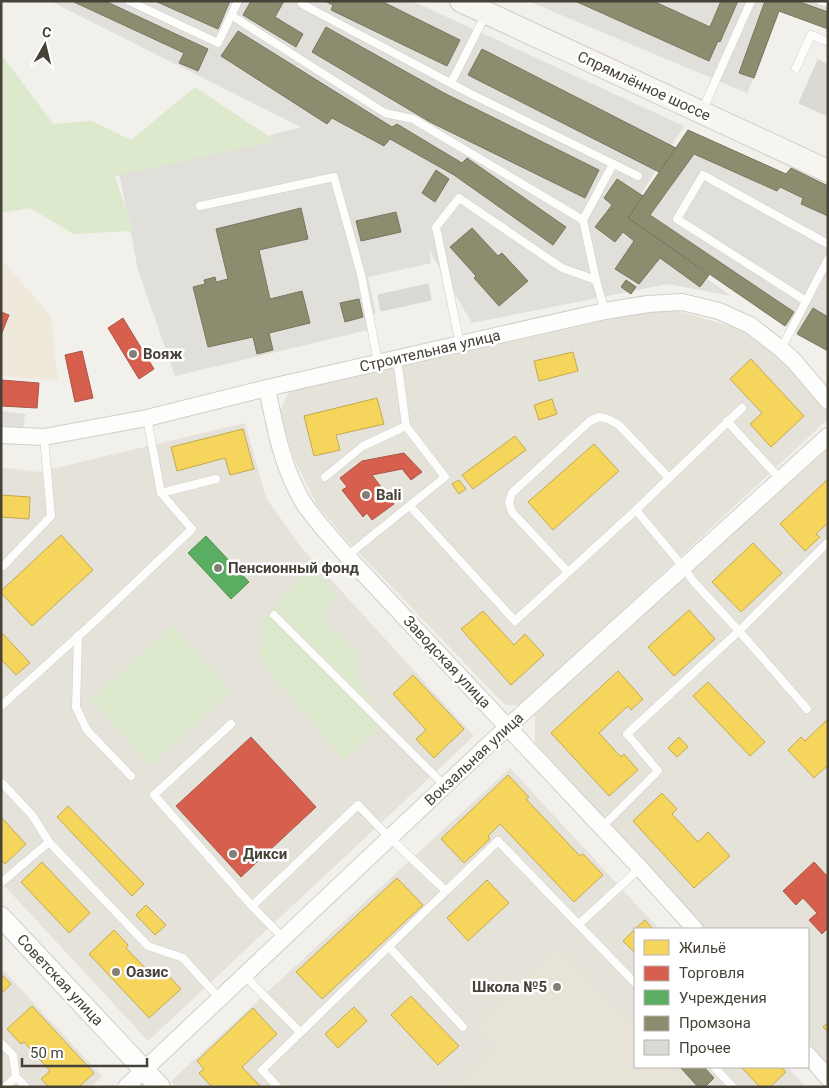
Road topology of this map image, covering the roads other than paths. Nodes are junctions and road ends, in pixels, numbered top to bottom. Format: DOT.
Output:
graph roads {
  1 [pos="128,1"];
  2 [pos="238,1"];
  3 [pos="303,1"];
  4 [pos="461,1"];
  5 [pos="751,1"];
  6 [pos="821,1"];
  7 [pos="828,3"];
  8 [pos="486,13"];
  9 [pos="231,15"];
  10 [pos="828,42"];
  11 [pos="796,68"];
  12 [pos="450,83"];
  13 [pos="701,112"];
  14 [pos="613,164"];
  15 [pos="828,171"];
  16 [pos="638,176"];
  17 [pos="200,206"];
  18 [pos="583,220"];
  19 [pos="828,244"];
  20 [pos="828,259"];
  21 [pos="596,280"];
  22 [pos="806,301"];
  23 [pos="605,311"];
  24 [pos="460,344"];
  25 [pos="781,349"];
  26 [pos="397,358"];
  27 [pos="378,362"];
  28 [pos="267,388"];
  29 [pos="828,401"];
  30 [pos="742,408"];
  31 [pos="147,418"];
  32 [pos="727,421"];
  33 [pos="406,426"];
  34 [pos="1,435"];
  35 [pos="828,436"];
  36 [pos="44,438"];
  37 [pos="325,477"];
  38 [pos="669,478"];
  39 [pos="216,479"];
  40 [pos="780,479"];
  41 [pos="160,493"];
  42 [pos="410,506"];
  43 [pos="636,510"];
  44 [pos="828,542"];
  45 [pos="347,556"];
  46 [pos="3,566"];
  47 [pos="684,568"];
  48 [pos="568,572"];
  49 [pos="274,615"];
  50 [pos="739,631"];
  51 [pos="78,636"];
  52 [pos="1,706"];
  53 [pos="807,709"];
  54 [pos="231,724"];
  55 [pos="508,727"];
  56 [pos="131,776"];
  57 [pos="1,782"];
  58 [pos="445,786"];
  59 [pos="602,827"];
  60 [pos="390,838"];
  61 [pos="50,842"];
  62 [pos="640,868"];
  63 [pos="1,883"];
  64 [pos="446,891"];
  65 [pos="252,906"];
  66 [pos="1,917"];
  67 [pos="579,924"];
  68 [pos="694,928"];
  69 [pos="283,938"];
  70 [pos="389,947"];
  71 [pos="244,975"];
  72 [pos="634,982"];
  73 [pos="220,999"];
  74 [pos="463,1027"];
  75 [pos="300,1032"];
  76 [pos="1,1043"];
  77 [pos="809,1057"];
  78 [pos="715,1068"];
  79 [pos="144,1070"];
  80 [pos="16,1077"];
  81 [pos="828,1078"];
  82 [pos="5,1087"];
  83 [pos="26,1087"];
  84 [pos="126,1087"];
  85 [pos="160,1087"];
  86 [pos="278,1087"];
  87 [pos="733,1087"];
  1 -- 9 [label="lane"];
  2 -- 9 [label="lane"];
  3 -- 12 [label="lane"];
  4 -- 8 [label="main road, Спрямлённое шоссе"];
  5 -- 13 [label="lane"];
  6 -- 7 [label="lane"];
  8 -- 12 [label="lane"];
  8 -- 13 [label="main road, Спрямлённое шоссе"];
  9 -- 18 [label="lane"];
  10 -- 11 [label="lane"];
  12 -- 14 [label="lane"];
  13 -- 15 [label="main road, Спрямлённое шоссе"];
  14 -- 16 [label="lane"];
  14 -- 18 [label="lane"];
  17 -- 27 [label="lane"];
  18 -- 21 [label="lane"];
  19 -- 22 [label="lane"];
  20 -- 22 [label="lane"];
  21 -- 23 [label="lane"];
  21 -- 24 [label="lane"];
  22 -- 25 [label="lane"];
  23 -- 24 [label="street, Строительная улица"];
  23 -- 25 [label="street, Строительная улица"];
  24 -- 26 [label="street, Строительная улица"];
  25 -- 29 [label="street, Строительная улица"];
  26 -- 27 [label="street, Строительная улица"];
  26 -- 33 [label="lane"];
  27 -- 28 [label="street, Строительная улица"];
  28 -- 31 [label="street, Строительная улица"];
  28 -- 45 [label="street, Заводская улица"];
  30 -- 32 [label="lane"];
  31 -- 36 [label="street, Строительная улица"];
  31 -- 41 [label="lane"];
  32 -- 38 [label="lane"];
  32 -- 40 [label="lane"];
  33 -- 37 [label="lane"];
  33 -- 42 [label="lane"];
  34 -- 36 [label="street, Строительная улица"];
  35 -- 40 [label="street, Вокзальная улица"];
  36 -- 46 [label="lane"];
  38 -- 43 [label="lane"];
  38 -- 48 [label="lane"];
  39 -- 41 [label="lane"];
  40 -- 47 [label="street, Вокзальная улица"];
  41 -- 51 [label="lane"];
  42 -- 45 [label="lane"];
  42 -- 48 [label="lane"];
  43 -- 47 [label="lane"];
  43 -- 48 [label="lane"];
  44 -- 50 [label="lane"];
  45 -- 55 [label="street, Заводская улица"];
  47 -- 50 [label="lane"];
  47 -- 55 [label="street, Вокзальная улица"];
  49 -- 58 [label="lane"];
  50 -- 53 [label="lane"];
  50 -- 59 [label="lane"];
  51 -- 52 [label="lane"];
  51 -- 56 [label="lane"];
  54 -- 65 [label="lane"];
  55 -- 58 [label="street, Вокзальная улица"];
  55 -- 59 [label="street, Заводская улица"];
  57 -- 61 [label="lane"];
  58 -- 60 [label="street, Вокзальная улица"];
  59 -- 62 [label="street, Заводская улица"];
  60 -- 64 [label="lane"];
  60 -- 65 [label="lane"];
  60 -- 69 [label="street, Вокзальная улица"];
  61 -- 63 [label="lane"];
  61 -- 73 [label="lane"];
  62 -- 67 [label="lane"];
  62 -- 68 [label="street, Заводская улица"];
  64 -- 67 [label="lane"];
  64 -- 70 [label="lane"];
  65 -- 69 [label="lane"];
  66 -- 79 [label="street, Советская улица"];
  67 -- 72 [label="lane"];
  69 -- 71 [label="street, Вокзальная улица"];
  70 -- 74 [label="lane"];
  70 -- 75 [label="lane"];
  71 -- 73 [label="street, Вокзальная улица"];
  71 -- 75 [label="lane"];
  73 -- 79 [label="street, Вокзальная улица"];
  75 -- 86 [label="lane"];
  76 -- 80 [label="lane"];
  77 -- 81 [label="street"];
  78 -- 87 [label="lane"];
  79 -- 84 [label="street, Вокзальная улица"];
  79 -- 85 [label="street, Советская улица"];
  80 -- 82 [label="lane"];
  80 -- 83 [label="lane"];
}
